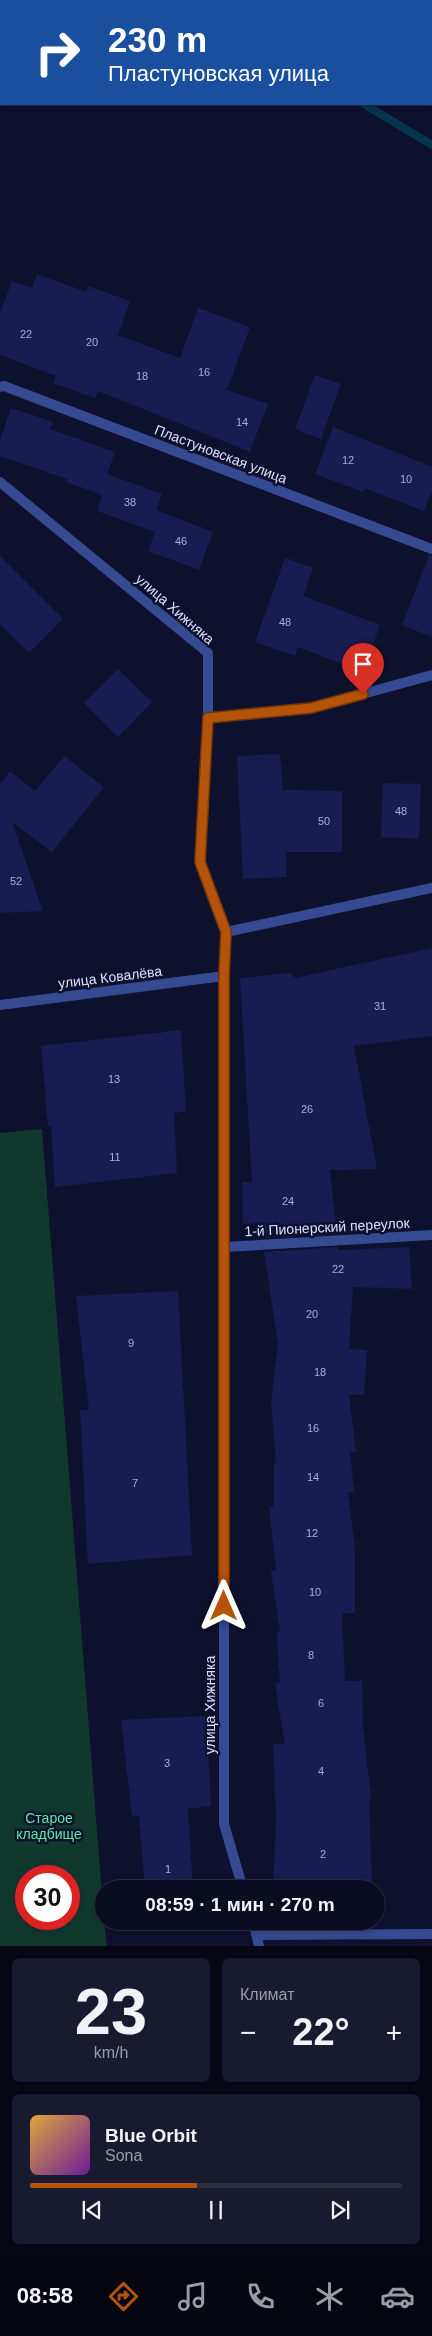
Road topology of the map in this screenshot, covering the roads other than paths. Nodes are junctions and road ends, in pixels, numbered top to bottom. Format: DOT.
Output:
graph roads {
  1 [pos="0,387"];
  2 [pos="0,482"];
  3 [pos="432,549"];
  4 [pos="432,675"];
  5 [pos="208,718"];
  6 [pos="432,888"];
  7 [pos="226,932"];
  8 [pos="224,976"];
  9 [pos="0,1005"];
  10 [pos="432,1235"];
  11 [pos="224,1247"];
  12 [pos="240,1880"];
  13 [pos="432,1934"];
  14 [pos="258,1941"];
  1 -- 3 [label="street, Пластуновская улица"];
  2 -- 5 [label="street, улица Хижняка"];
  4 -- 5 [label="street"];
  5 -- 7 [label="street, улица Хижняка"];
  6 -- 7 [label="street"];
  7 -- 8 [label="street, улица Хижняка"];
  8 -- 9 [label="street, улица Ковалёва"];
  8 -- 11 [label="street, улица Хижняка"];
  10 -- 11 [label="street, 1-й Пионерский переулок"];
  11 -- 12 [label="street, улица Хижняка"];
  13 -- 14 [label="street"];
}
